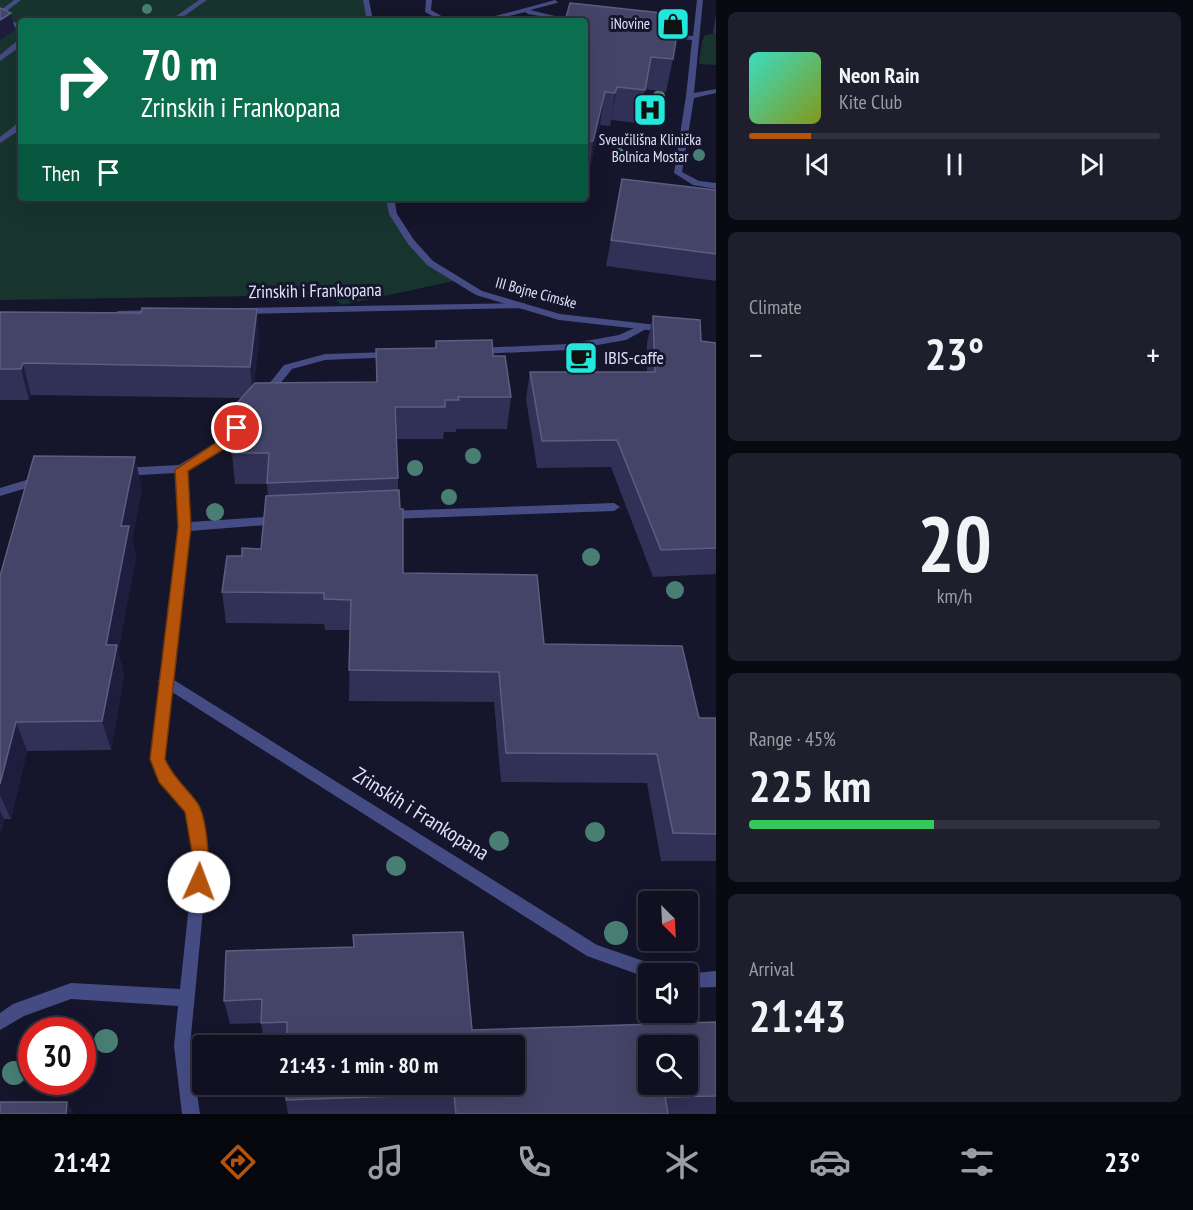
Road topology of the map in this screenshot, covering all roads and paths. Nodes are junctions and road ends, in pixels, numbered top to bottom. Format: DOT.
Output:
graph roads {
  1 [pos="18,0"];
  2 [pos="204,0"];
  3 [pos="366,0"];
  4 [pos="429,0"];
  5 [pos="700,0"];
  6 [pos="558,1"];
  7 [pos="515,12"];
  8 [pos="0,14"];
  9 [pos="176,18"];
  10 [pos="369,18"];
  11 [pos="441,18"];
  12 [pos="492,18"];
  13 [pos="556,18"];
  14 [pos="562,18"];
  15 [pos="0,19"];
  16 [pos="18,26"];
  17 [pos="651,34"];
  18 [pos="695,38"];
  19 [pos="18,44"];
  20 [pos="0,59"];
  21 [pos="716,90"];
  22 [pos="690,96"];
  23 [pos="18,128"];
  24 [pos="0,141"];
  25 [pos="716,186"];
  26 [pos="391,201"];
  27 [pos="523,306"];
  28 [pos="226,312"];
  29 [pos="166,313"];
  30 [pos="107,314"];
  31 [pos="643,327"];
  32 [pos="676,330"];
  33 [pos="464,351"];
  34 [pos="406,354"];
  35 [pos="182,470"];
  36 [pos="110,472"];
  37 [pos="53,476"];
  38 [pos="0,492"];
  39 [pos="614,507"];
  40 [pos="379,516"];
  41 [pos="297,519"];
  42 [pos="184,527"];
  43 [pos="165,681"];
  44 [pos="638,967"];
  45 [pos="716,979"];
  46 [pos="698,980"];
  47 [pos="187,998"];
  48 [pos="0,1022"];
  49 [pos="191,1114"];
  1 -- 8 [label="street"];
  2 -- 9 [label="street"];
  3 -- 10 [label="street"];
  4 -- 11 [label="street"];
  5 -- 18 [label="street"];
  6 -- 7 [label="street"];
  6 -- 14 [label="street"];
  7 -- 12 [label="street"];
  7 -- 13 [label="street"];
  15 -- 16 [label="street"];
  17 -- 18 [label="street"];
  18 -- 22 [label="street"];
  19 -- 20 [label="street"];
  21 -- 22 [label="street"];
  22 -- 25 [label="street"];
  23 -- 24 [label="street"];
  26 -- 27 [label="street, III Bojne Cimske"];
  27 -- 28 [label="street, Zrinskih i Frankopana"];
  27 -- 31 [label="street, III Bojne Cimske"];
  29 -- 30 [label="street"];
  31 -- 32 [label="street, III Bojne Cimske"];
  31 -- 33 [label="street"];
  34 -- 35 [label="street"];
  35 -- 36 [label="street"];
  35 -- 42 [label="street"];
  37 -- 38 [label="street"];
  39 -- 40 [label="street"];
  41 -- 42 [label="street"];
  42 -- 43 [label="street"];
  43 -- 44 [label="street, Zrinskih i Frankopana"];
  43 -- 47 [label="street"];
  45 -- 46 [label="street"];
  47 -- 48 [label="street"];
  47 -- 49 [label="street"];
}
